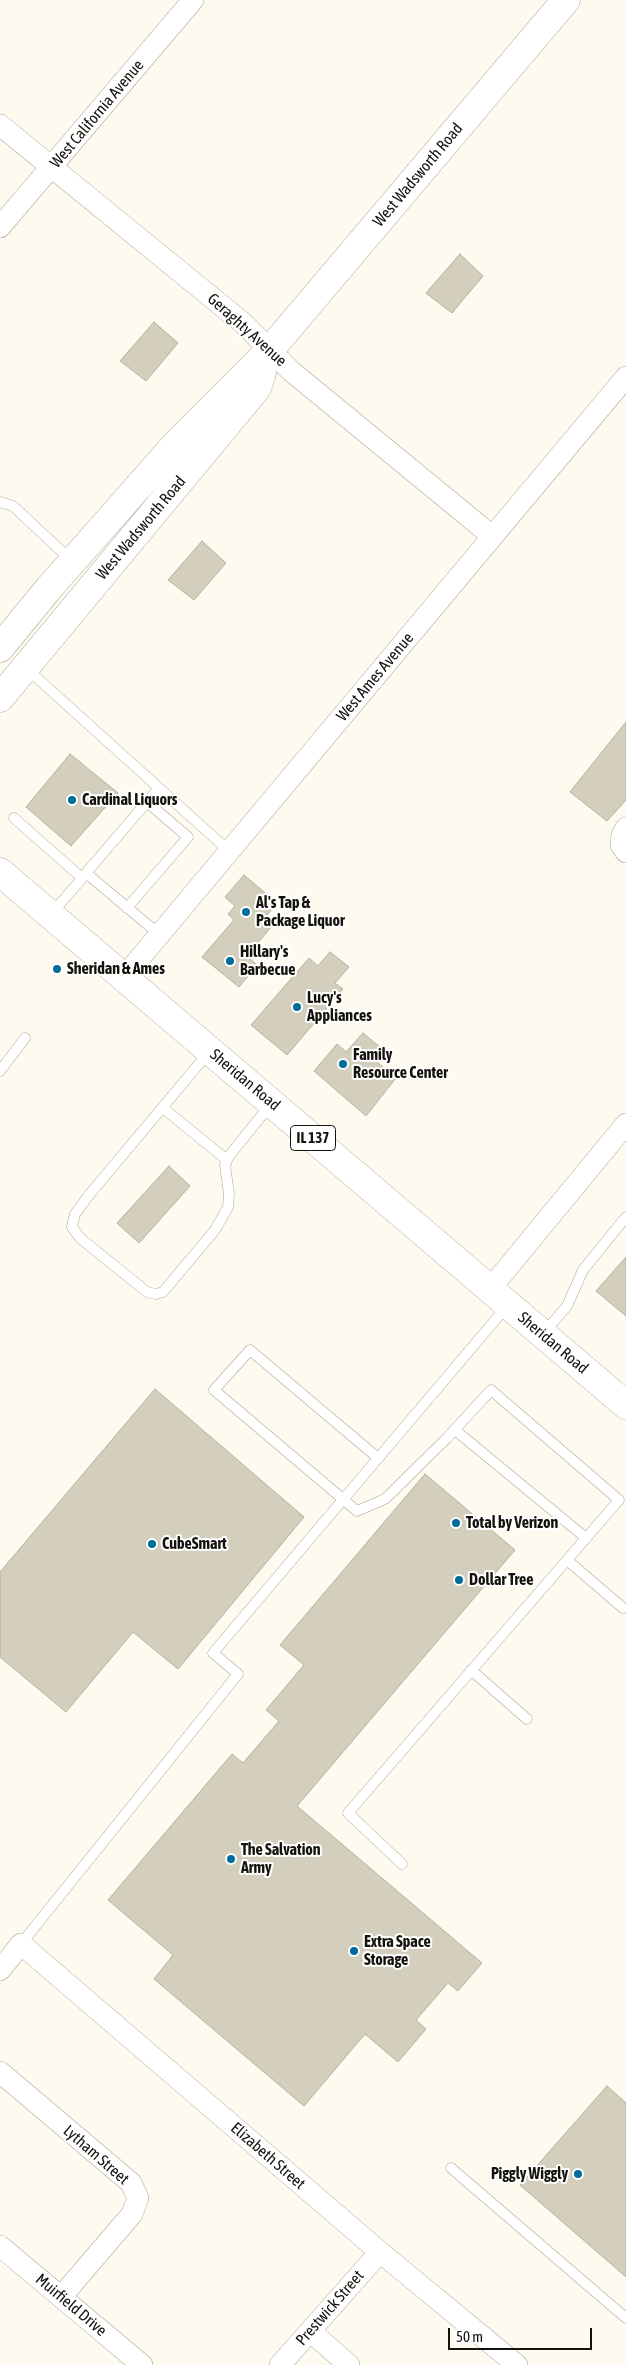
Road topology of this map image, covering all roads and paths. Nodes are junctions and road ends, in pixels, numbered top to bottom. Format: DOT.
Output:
graph roads {
  1 [pos="193,0"];
  2 [pos="566,0"];
  3 [pos="0,125"];
  4 [pos="52,166"];
  5 [pos="0,227"];
  6 [pos="270,350"];
  7 [pos="626,376"];
  8 [pos="0,502"];
  9 [pos="492,536"];
  10 [pos="73,562"];
  11 [pos="0,648"];
  12 [pos="26,667"];
  13 [pos="0,698"];
  14 [pos="159,788"];
  15 [pos="147,802"];
  16 [pos="14,818"];
  17 [pos="626,828"];
  18 [pos="229,851"];
  19 [pos="626,852"];
  20 [pos="0,872"];
  21 [pos="84,875"];
  22 [pos="128,908"];
  23 [pos="50,915"];
  24 [pos="160,935"];
  25 [pos="124,977"];
  26 [pos="25,1038"];
  27 [pos="210,1050"];
  28 [pos="0,1071"];
  29 [pos="272,1104"];
  30 [pos="163,1108"];
  31 [pos="626,1124"];
  32 [pos="227,1160"];
  33 [pos="626,1217"];
  34 [pos="499,1297"];
  35 [pos="543,1334"];
  36 [pos="626,1405"];
  37 [pos="454,1430"];
  38 [pos="378,1458"];
  39 [pos="343,1500"];
  40 [pos="586,1538"];
  41 [pos="567,1560"];
  42 [pos="623,1608"];
  43 [pos="471,1670"];
  44 [pos="527,1719"];
  45 [pos="402,1864"];
  46 [pos="21,1944"];
  47 [pos="0,1970"];
  48 [pos="0,2072"];
  49 [pos="451,2168"];
  50 [pos="0,2246"];
  51 [pos="380,2252"];
  52 [pos="62,2297"];
  53 [pos="626,2318"];
  54 [pos="310,2331"];
  55 [pos="142,2365"];
  56 [pos="280,2365"];
  57 [pos="349,2365"];
  58 [pos="517,2365"];
  1 -- 4 [label="street, West California Avenue"];
  2 -- 6 [label="main road, West Wadsworth Road"];
  3 -- 4 [label="street, Geraghty Avenue"];
  4 -- 5 [label="street, West California Avenue"];
  4 -- 6 [label="street, Geraghty Avenue"];
  6 -- 9 [label="street, Geraghty Avenue"];
  6 -- 10 [label="main road, West Wadsworth Road"];
  6 -- 12 [label="main road, West Wadsworth Road"];
  7 -- 9 [label="street, West Ames Avenue"];
  8 -- 10 [label="lane"];
  9 -- 18 [label="street, West Ames Avenue"];
  10 -- 11 [label="main road, West Wadsworth Road"];
  12 -- 13 [label="main road, West Wadsworth Road"];
  12 -- 14 [label="lane"];
  14 -- 15 [label="lane"];
  14 -- 18 [label="lane"];
  15 -- 21 [label="lane"];
  15 -- 22 [label="lane"];
  16 -- 21 [label="lane"];
  17 -- 19 [label="street"];
  18 -- 24 [label="street, West Ames Avenue"];
  20 -- 23 [label="main road, Sheridan Road / IL 137"];
  21 -- 22 [label="lane"];
  21 -- 23 [label="lane"];
  22 -- 24 [label="lane"];
  23 -- 25 [label="main road, Sheridan Road / IL 137"];
  24 -- 25 [label="street, West Ames Avenue"];
  25 -- 27 [label="main road, Sheridan Road / IL 137"];
  26 -- 28 [label="lane"];
  27 -- 29 [label="main road, Sheridan Road / IL 137"];
  27 -- 30 [label="lane"];
  29 -- 32 [label="lane"];
  29 -- 34 [label="main road, Sheridan Road / IL 137"];
  30 -- 32 [label="lane"];
  30 -- 32 [label="lane"];
  31 -- 34 [label="street"];
  33 -- 35 [label="lane"];
  34 -- 35 [label="main road, Sheridan Road / IL 137"];
  34 -- 38 [label="lane"];
  35 -- 36 [label="main road, Sheridan Road / IL 137"];
  37 -- 39 [label="lane"];
  37 -- 40 [label="lane"];
  37 -- 40 [label="lane"];
  38 -- 39 [label="lane"];
  38 -- 39 [label="lane"];
  39 -- 46 [label="lane"];
  40 -- 41 [label="lane"];
  41 -- 42 [label="lane"];
  41 -- 43 [label="lane"];
  43 -- 44 [label="lane"];
  43 -- 45 [label="lane"];
  46 -- 47 [label="street"];
  46 -- 51 [label="street, Elizabeth Street"];
  48 -- 52 [label="street, Lytham Street"];
  49 -- 53 [label="lane"];
  50 -- 52 [label="street, Muirfield Drive"];
  51 -- 54 [label="street, Prestwick Street"];
  51 -- 58 [label="street, Elizabeth Street"];
  52 -- 55 [label="street, Muirfield Drive"];
  54 -- 56 [label="street, Prestwick Street"];
  54 -- 57 [label="street"];
}
